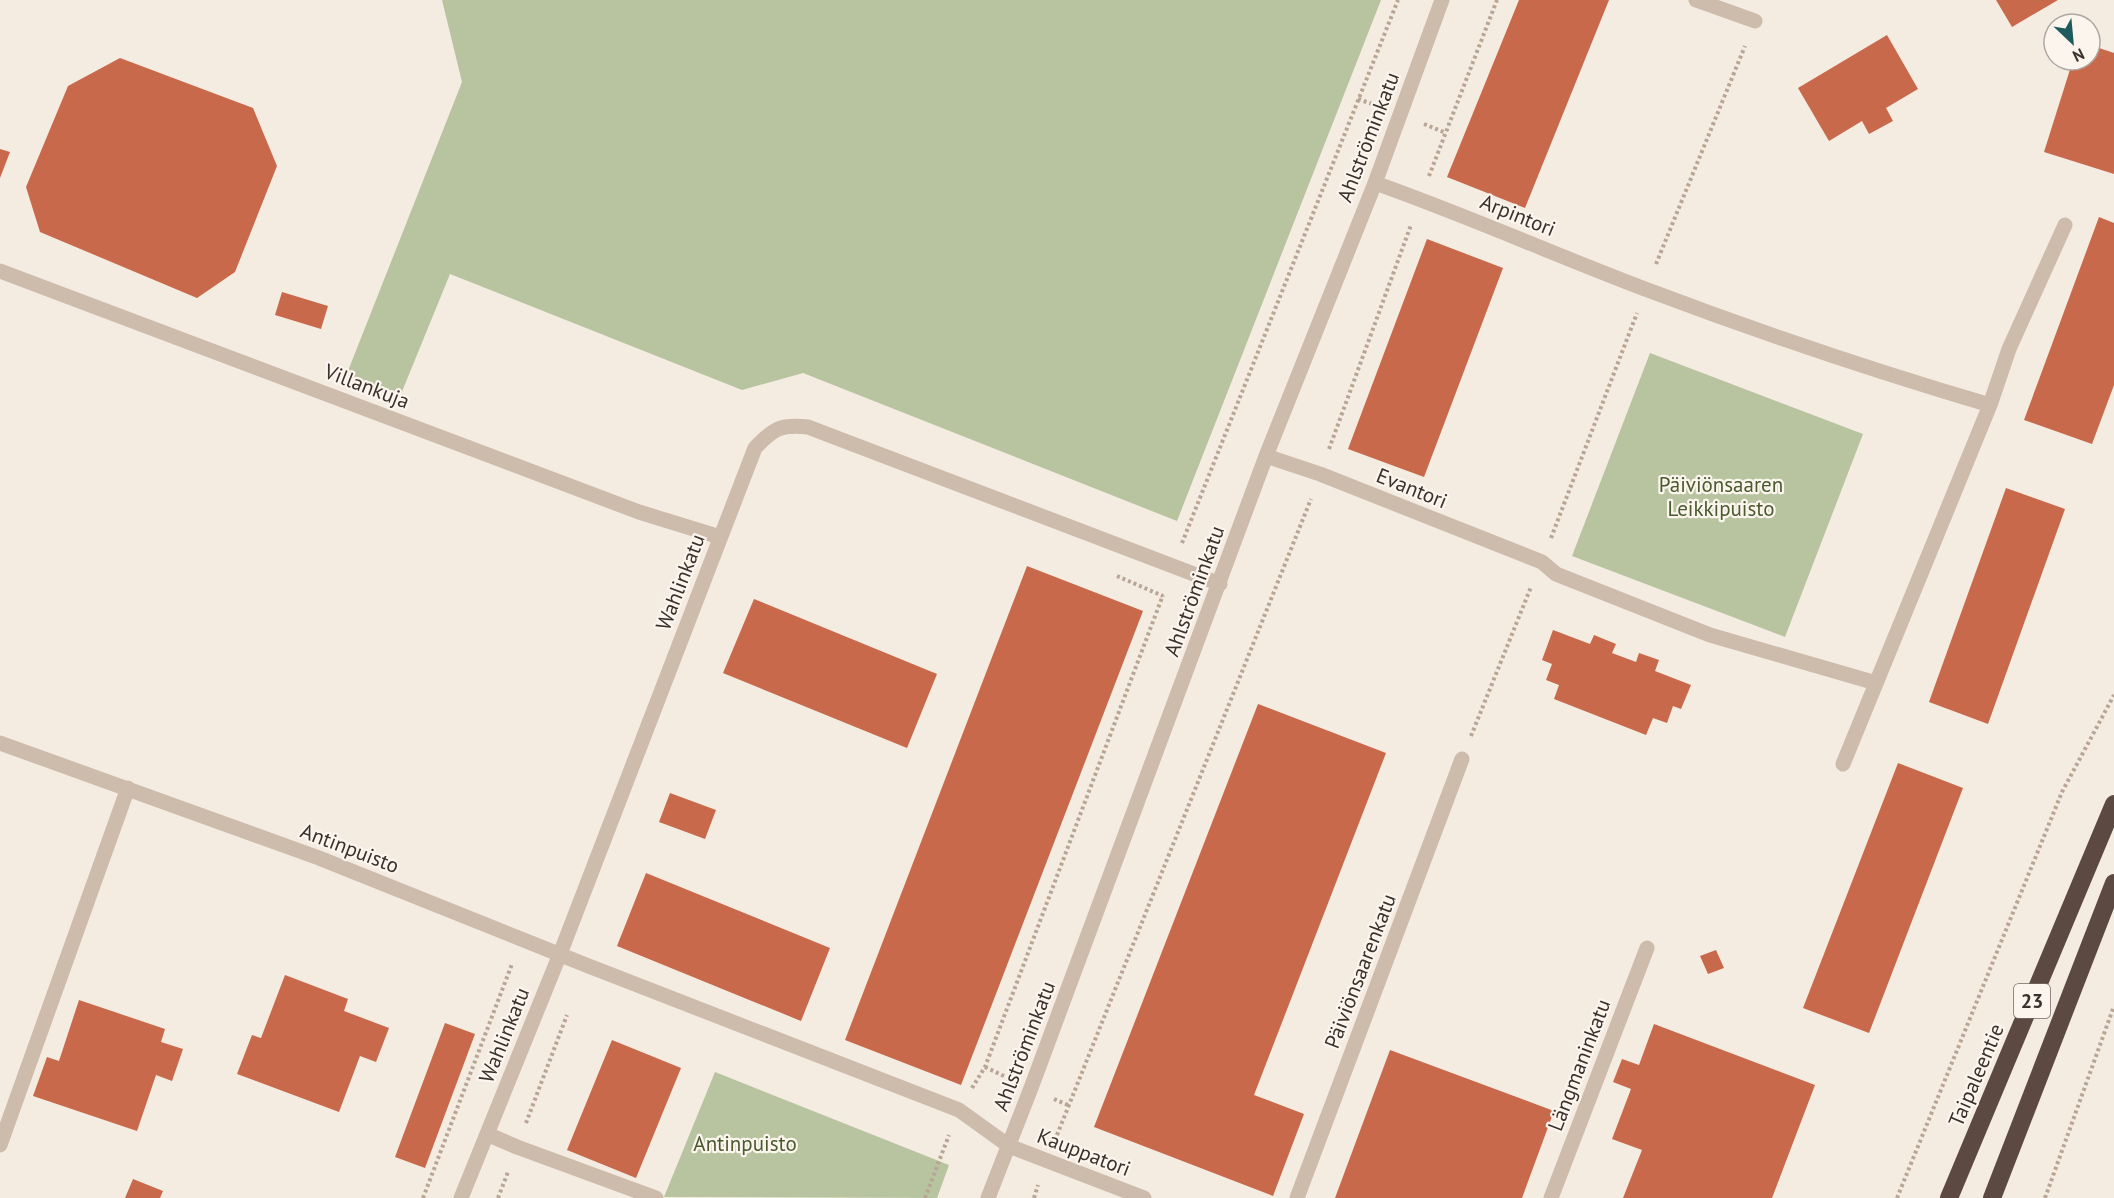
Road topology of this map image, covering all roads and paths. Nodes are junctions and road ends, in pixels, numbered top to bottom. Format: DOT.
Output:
graph roads {
  1 [pos="1398,0"];
  2 [pos="1442,0"];
  3 [pos="1497,0"];
  4 [pos="1696,0"];
  5 [pos="1755,21"];
  6 [pos="1375,183"];
  7 [pos="1421,199"];
  8 [pos="2065,225"];
  9 [pos="0,271"];
  10 [pos="1646,289"];
  11 [pos="1990,405"];
  12 [pos="1266,456"];
  13 [pos="1326,458"];
  14 [pos="1314,490"];
  15 [pos="720,537"];
  16 [pos="1542,562"];
  17 [pos="1173,567"];
  18 [pos="1110,573"];
  19 [pos="1220,584"];
  20 [pos="1163,596"];
  21 [pos="1876,683"];
  22 [pos="2114,696"];
  23 [pos="0,743"];
  24 [pos="1462,759"];
  25 [pos="1843,764"];
  26 [pos="128,789"];
  27 [pos="2114,804"];
  28 [pos="2114,883"];
  29 [pos="522,939"];
  30 [pos="1647,948"];
  31 [pos="560,954"];
  32 [pos="2114,1006"];
  33 [pos="958,1110"];
  34 [pos="487,1134"];
  35 [pos="0,1145"];
  36 [pos="1009,1146"];
  37 [pos="1047,1160"];
  38 [pos="423,1198"];
  39 [pos="461,1198"];
  40 [pos="656,1198"];
  41 [pos="925,1198"];
  42 [pos="988,1198"];
  43 [pos="1034,1198"];
  44 [pos="1144,1198"];
  45 [pos="1297,1198"];
  46 [pos="1551,1198"];
  47 [pos="1897,1198"];
  48 [pos="1949,1198"];
  49 [pos="1992,1198"];
  50 [pos="2045,1198"];
  1 -- 17 [label="path"];
  2 -- 6 [label="street, Ahlströminkatu"];
  3 -- 7 [label="path"];
  4 -- 5 [label="street"];
  5 -- 10 [label="path"];
  6 -- 7 [label="street, Arpintori"];
  6 -- 12 [label="street, Ahlströminkatu"];
  7 -- 10 [label="street, Arpintori"];
  7 -- 13 [label="path"];
  8 -- 11 [label="street"];
  9 -- 15 [label="street, Villankuja"];
  10 -- 11 [label="street, Arpintori"];
  10 -- 16 [label="path"];
  11 -- 21 [label="street"];
  12 -- 16 [label="street, Evantori"];
  12 -- 19 [label="street, Ahlströminkatu"];
  14 -- 37 [label="path"];
  15 -- 17 [label="street, Wahlinkatu"];
  15 -- 31 [label="street, Wahlinkatu"];
  16 -- 21 [label="street, Evantori"];
  16 -- 24 [label="path"];
  17 -- 19 [label="street, Wahlinkatu"];
  17 -- 20 [label="path"];
  18 -- 20 [label="path"];
  19 -- 36 [label="street, Ahlströminkatu"];
  20 -- 33 [label="path"];
  21 -- 25 [label="street"];
  22 -- 47 [label="path"];
  23 -- 26 [label="street, Antinpuisto"];
  24 -- 45 [label="street, Päiviönsaarenkatu"];
  26 -- 29 [label="street, Antinpuisto"];
  26 -- 35 [label="street"];
  27 -- 48 [label="highway, Taipaleentie / 23"];
  28 -- 49 [label="highway, 23"];
  29 -- 31 [label="street, Antinpuisto"];
  29 -- 38 [label="path"];
  30 -- 46 [label="street, Längmaninkatu"];
  31 -- 33 [label="street, Antinpuisto"];
  31 -- 34 [label="street, Wahlinkatu"];
  32 -- 50 [label="path"];
  33 -- 36 [label="street, Antinpuisto"];
  33 -- 41 [label="path"];
  34 -- 39 [label="street, Wahlinkatu"];
  34 -- 40 [label="street"];
  36 -- 37 [label="street, Kauppatori"];
  36 -- 42 [label="street, Ahlströminkatu"];
  37 -- 43 [label="path"];
  37 -- 44 [label="street, Kauppatori"];
}
